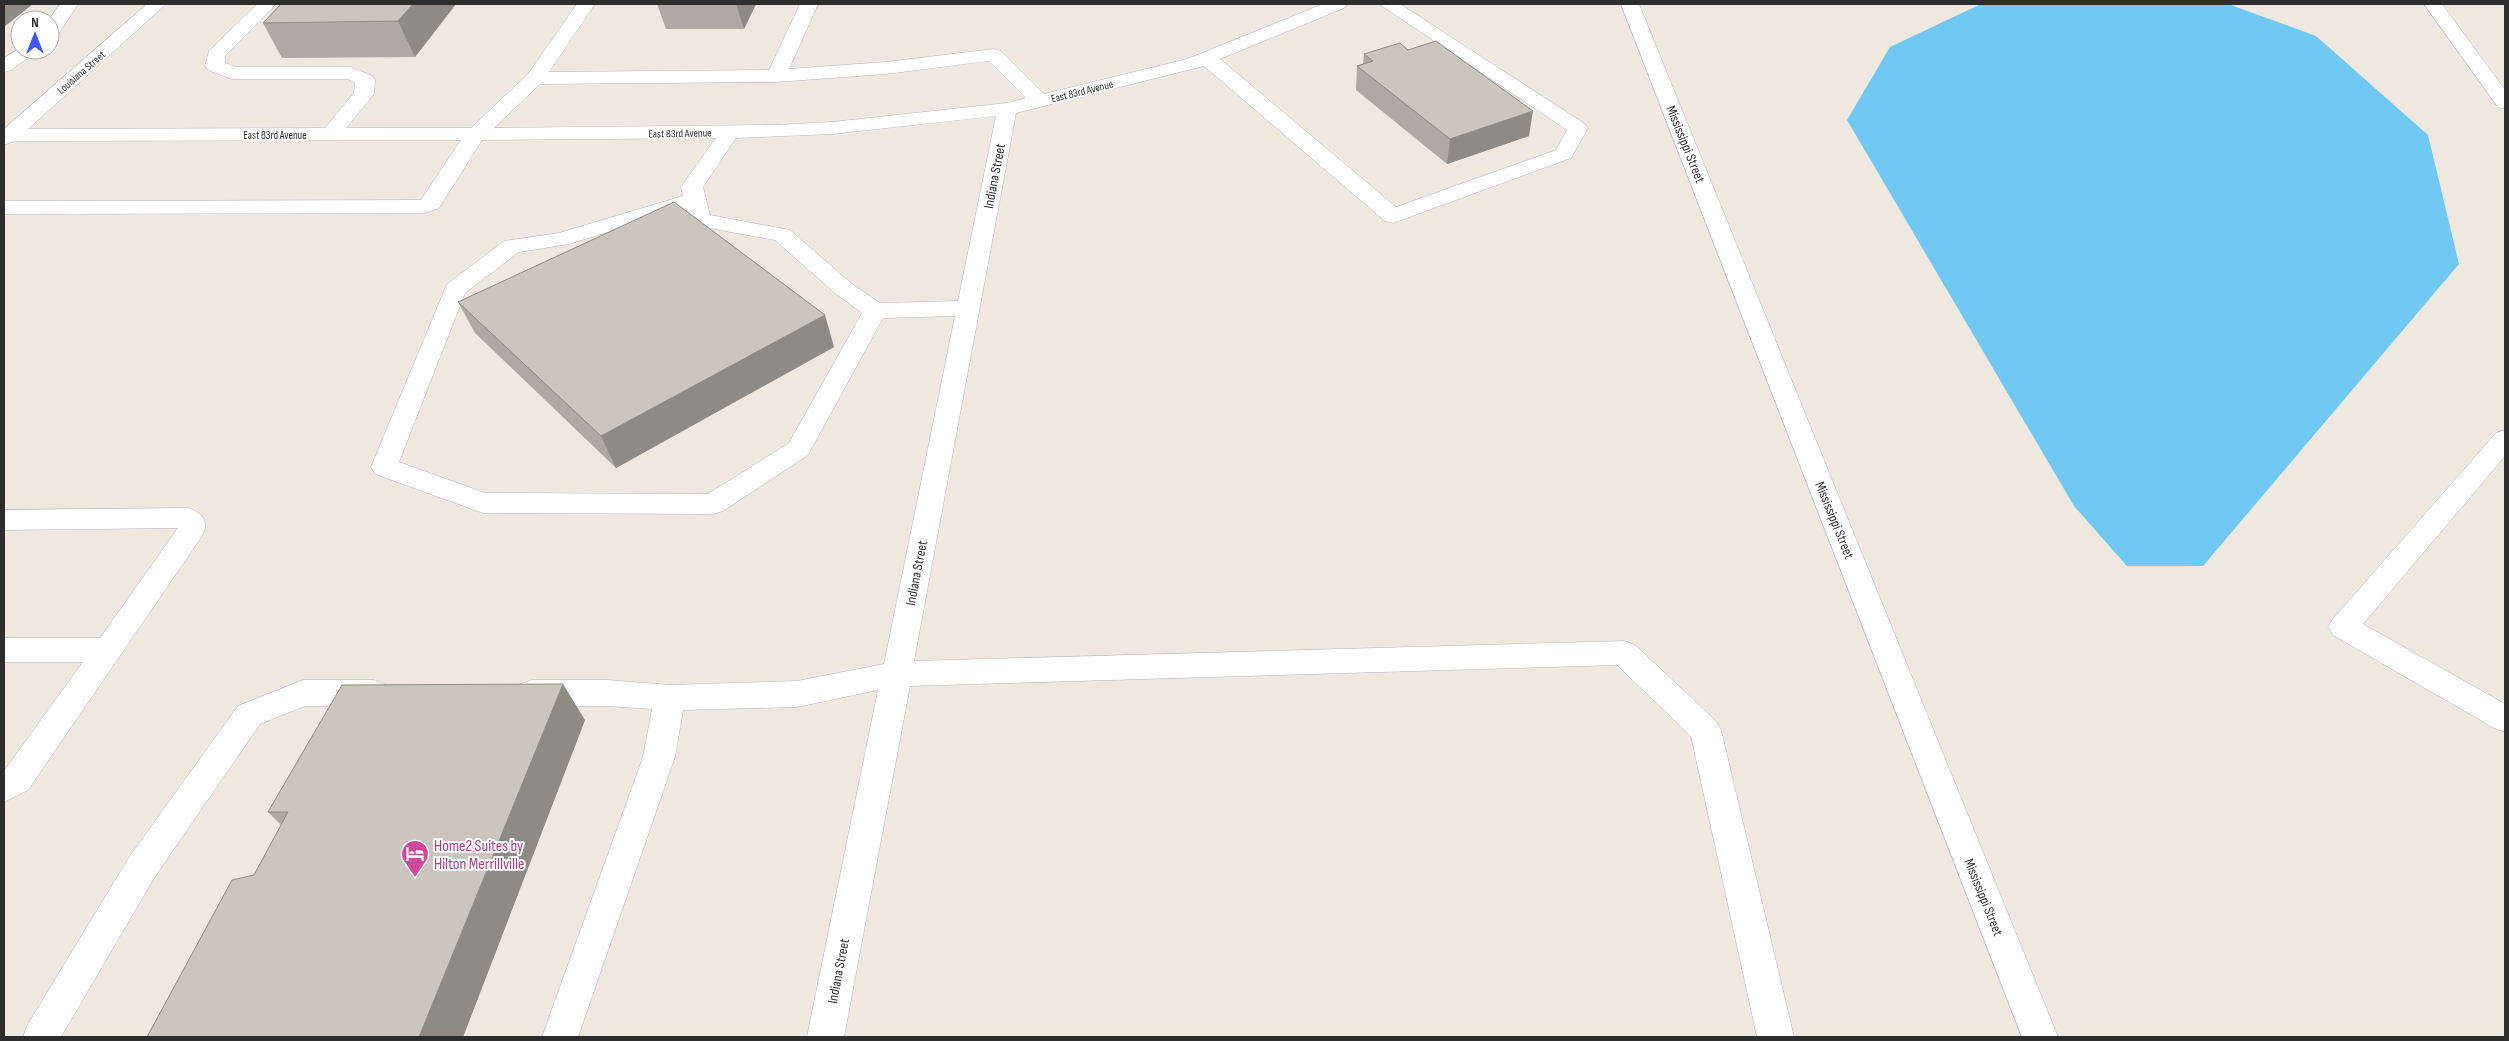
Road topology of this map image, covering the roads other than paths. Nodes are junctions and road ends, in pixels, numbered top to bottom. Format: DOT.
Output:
graph roads {
  1 [pos="69,4"];
  2 [pos="157,4"];
  3 [pos="267,4"];
  4 [pos="586,4"];
  5 [pos="808,4"];
  6 [pos="1338,4"];
  7 [pos="1388,4"];
  8 [pos="1630,4"];
  9 [pos="2433,4"];
  10 [pos="60,17"];
  11 [pos="1207,58"];
  12 [pos="776,76"];
  13 [pos="535,78"];
  14 [pos="1040,102"];
  15 [pos="2505,103"];
  16 [pos="1006,110"];
  17 [pos="730,132"];
  18 [pos="330,134"];
  19 [pos="475,134"];
  20 [pos="6,136"];
  21 [pos="695,199"];
  22 [pos="4,208"];
  23 [pos="968,308"];
  24 [pos="875,311"];
  25 [pos="2505,439"];
  26 [pos="4,520"];
  27 [pos="4,650"];
  28 [pos="108,650"];
  29 [pos="896,674"];
  30 [pos="401,693"];
  31 [pos="499,693"];
  32 [pos="670,698"];
  33 [pos="2505,719"];
  34 [pos="4,788"];
  35 [pos="42,1037"];
  36 [pos="560,1037"];
  37 [pos="826,1037"];
  38 [pos="1776,1037"];
  39 [pos="2040,1037"];
  1 -- 10 [label="street"];
  2 -- 20 [label="street, Louisiana Street"];
  3 -- 18 [label="street"];
  4 -- 13 [label="street"];
  5 -- 12 [label="street"];
  6 -- 11 [label="street, East 83rd Avenue"];
  7 -- 11 [label="street"];
  8 -- 39 [label="street, Mississippi Street"];
  9 -- 15 [label="street"];
  11 -- 14 [label="street, East 83rd Avenue"];
  12 -- 13 [label="street"];
  12 -- 14 [label="street"];
  13 -- 19 [label="street"];
  14 -- 16 [label="street, East 83rd Avenue"];
  16 -- 17 [label="street, East 83rd Avenue"];
  16 -- 23 [label="street, Indiana Street"];
  17 -- 19 [label="street, East 83rd Avenue"];
  17 -- 21 [label="street"];
  18 -- 19 [label="street, East 83rd Avenue"];
  18 -- 20 [label="street, East 83rd Avenue"];
  19 -- 22 [label="street"];
  21 -- 24 [label="street"];
  21 -- 24 [label="street"];
  23 -- 24 [label="street"];
  23 -- 29 [label="street, Indiana Street"];
  25 -- 33 [label="street"];
  26 -- 28 [label="street"];
  27 -- 28 [label="street"];
  28 -- 34 [label="street"];
  29 -- 32 [label="street"];
  29 -- 37 [label="street, Indiana Street"];
  29 -- 38 [label="street"];
  30 -- 35 [label="street"];
  31 -- 32 [label="street"];
  32 -- 36 [label="street"];
}
